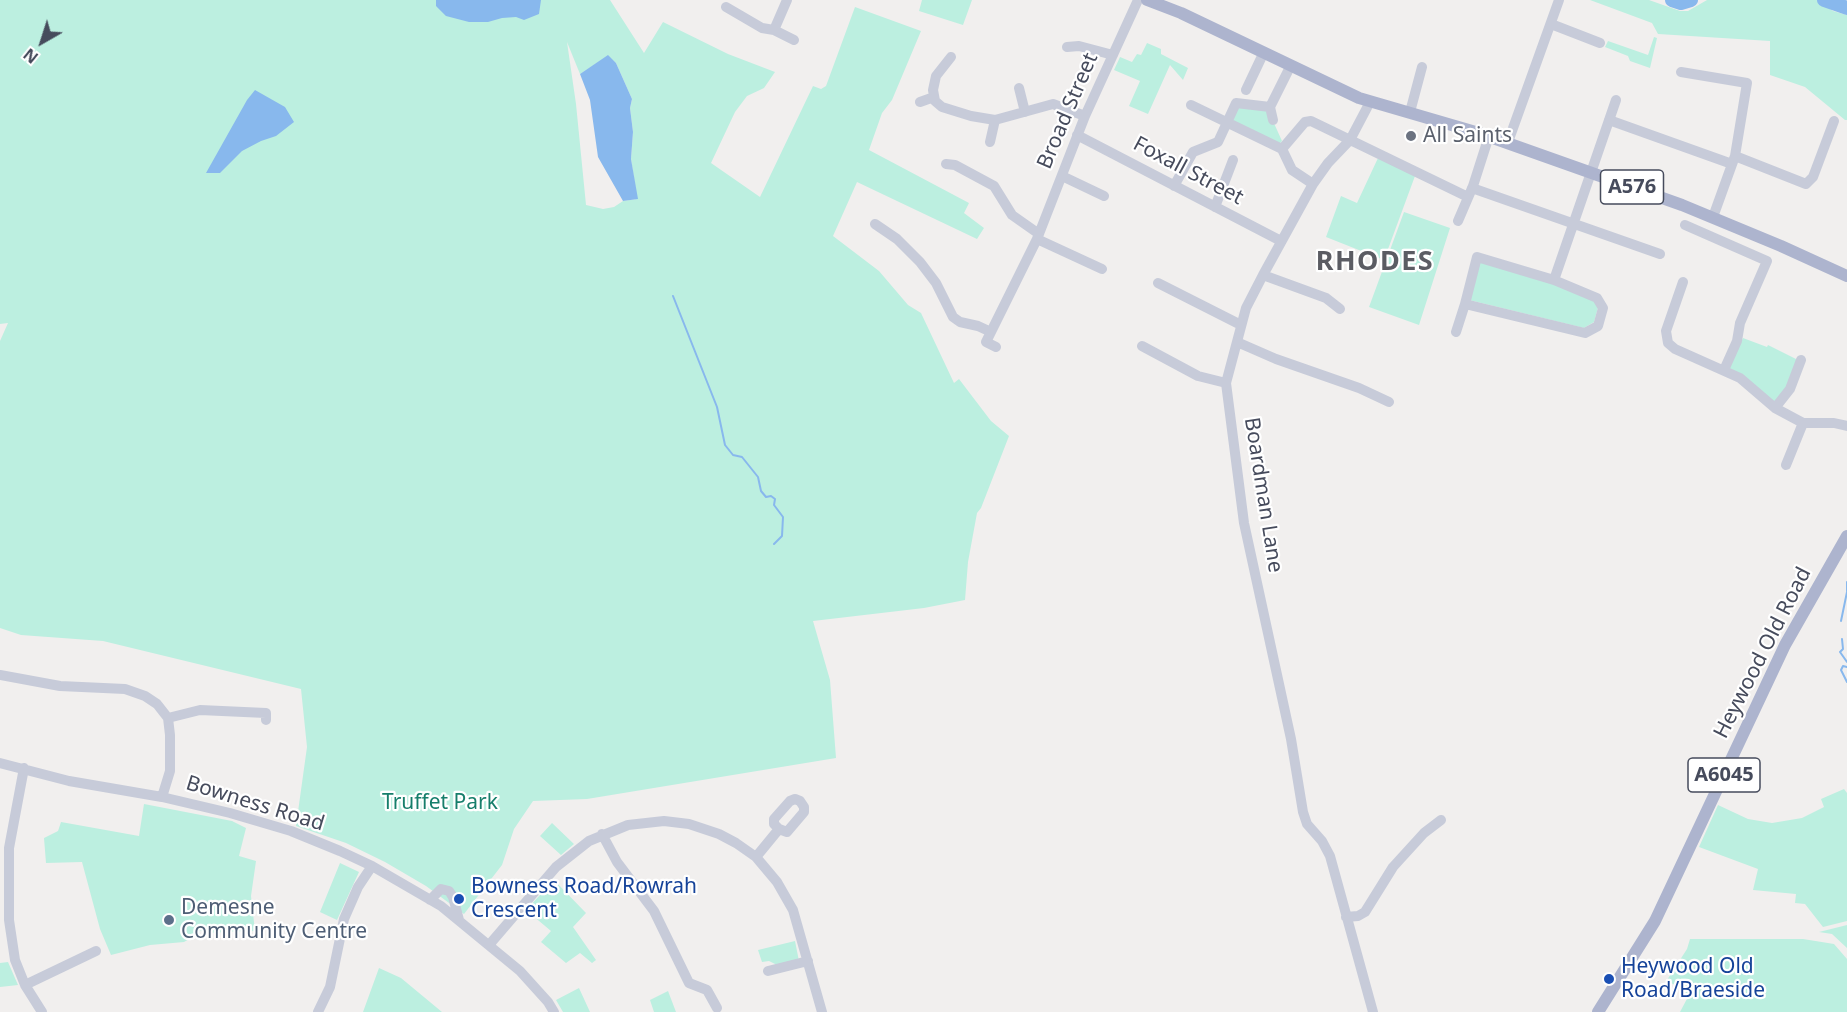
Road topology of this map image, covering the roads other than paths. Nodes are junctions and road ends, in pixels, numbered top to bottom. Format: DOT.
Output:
graph roads {
  1 [pos="787,0"];
  2 [pos="1138,0"];
  3 [pos="1147,0"];
  4 [pos="1559,0"];
  5 [pos="726,7"];
  6 [pos="1551,24"];
  7 [pos="774,30"];
  8 [pos="794,40"];
  9 [pos="1600,43"];
  10 [pos="1066,47"];
  11 [pos="1264,52"];
  12 [pos="1113,55"];
  13 [pos="951,57"];
  14 [pos="1291,65"];
  15 [pos="1422,67"];
  16 [pos="1681,72"];
  17 [pos="1290,78"];
  18 [pos="1019,88"];
  19 [pos="1246,90"];
  20 [pos="934,97"];
  21 [pos="1616,100"];
  22 [pos="920,102"];
  23 [pos="1370,102"];
  24 [pos="1191,105"];
  25 [pos="1270,107"];
  26 [pos="1025,112"];
  27 [pos="1410,112"];
  28 [pos="1085,116"];
  29 [pos="995,120"];
  30 [pos="1273,120"];
  31 [pos="1609,120"];
  32 [pos="1834,121"];
  33 [pos="1227,122"];
  34 [pos="1077,135"];
  35 [pos="1489,136"];
  36 [pos="1350,140"];
  37 [pos="990,142"];
  38 [pos="1508,142"];
  39 [pos="1282,149"];
  40 [pos="1233,160"];
  41 [pos="1734,160"];
  42 [pos="946,164"];
  43 [pos="1591,171"];
  44 [pos="1062,176"];
  45 [pos="1312,184"];
  46 [pos="1174,186"];
  47 [pos="1470,193"];
  48 [pos="1104,196"];
  49 [pos="1215,207"];
  50 [pos="1713,216"];
  51 [pos="1458,220"];
  52 [pos="1573,224"];
  53 [pos="1684,225"];
  54 [pos="876,229"];
  55 [pos="1038,236"];
  56 [pos="1281,242"];
  57 [pos="1660,254"];
  58 [pos="1102,269"];
  59 [pos="1263,275"];
  60 [pos="1847,276"];
  61 [pos="1554,280"];
  62 [pos="1683,282"];
  63 [pos="1158,283"];
  64 [pos="1465,304"];
  65 [pos="1340,309"];
  66 [pos="1241,325"];
  67 [pos="1456,332"];
  68 [pos="1236,342"];
  69 [pos="1142,346"];
  70 [pos="1801,360"];
  71 [pos="1724,370"];
  72 [pos="1226,383"];
  73 [pos="1389,402"];
  74 [pos="1775,408"];
  75 [pos="1803,423"];
  76 [pos="1847,426"];
  77 [pos="1786,465"];
  78 [pos="1847,536"];
  79 [pos="0,675"];
  80 [pos="168,718"];
  81 [pos="266,720"];
  82 [pos="0,763"];
  83 [pos="24,768"];
  84 [pos="162,797"];
  85 [pos="1441,820"];
  86 [pos="779,829"];
  87 [pos="602,834"];
  88 [pos="756,857"];
  89 [pos="372,866"];
  90 [pos="430,900"];
  91 [pos="1346,917"];
  92 [pos="459,921"];
  93 [pos="489,945"];
  94 [pos="96,951"];
  95 [pos="808,961"];
  96 [pos="768,971"];
  97 [pos="25,985"];
  98 [pos="717,1008"];
  99 [pos="42,1012"];
  100 [pos="318,1012"];
  101 [pos="554,1012"];
  102 [pos="822,1012"];
  103 [pos="1373,1012"];
  104 [pos="1598,1012"];
  1 -- 7 [label="street"];
  2 -- 12 [label="street, Broad Street"];
  3 -- 11 [label="main road, A576"];
  4 -- 6 [label="street"];
  5 -- 7 [label="street"];
  6 -- 9 [label="street"];
  6 -- 38 [label="street"];
  7 -- 8 [label="street"];
  10 -- 12 [label="street"];
  11 -- 14 [label="main road, A576"];
  11 -- 19 [label="street"];
  12 -- 28 [label="street, Broad Street"];
  13 -- 20 [label="street"];
  14 -- 23 [label="main road, A576"];
  14 -- 25 [label="street"];
  15 -- 27 [label="street"];
  16 -- 41 [label="street"];
  17 -- 25 [label="street"];
  18 -- 26 [label="street"];
  20 -- 22 [label="street"];
  20 -- 29 [label="street"];
  21 -- 31 [label="street"];
  23 -- 27 [label="main road, A576"];
  23 -- 36 [label="street, Boardman Lane"];
  24 -- 33 [label="street"];
  25 -- 30 [label="street"];
  25 -- 33 [label="street"];
  26 -- 28 [label="street"];
  26 -- 29 [label="street"];
  27 -- 35 [label="main road, A576"];
  28 -- 34 [label="street, Broad Street"];
  29 -- 37 [label="street"];
  31 -- 41 [label="street"];
  31 -- 43 [label="street"];
  32 -- 41 [label="street"];
  33 -- 39 [label="street"];
  33 -- 46 [label="street"];
  34 -- 44 [label="street, Broad Street"];
  34 -- 46 [label="street, Foxall Street"];
  35 -- 38 [label="main road, A576"];
  35 -- 47 [label="street"];
  36 -- 39 [label="street"];
  36 -- 45 [label="street, Boardman Lane"];
  36 -- 47 [label="street"];
  38 -- 43 [label="main road, A576"];
  39 -- 45 [label="street"];
  40 -- 49 [label="street"];
  41 -- 50 [label="street"];
  42 -- 55 [label="street"];
  43 -- 50 [label="main road, A576"];
  43 -- 52 [label="street"];
  44 -- 48 [label="street"];
  44 -- 55 [label="street, Broad Street"];
  45 -- 56 [label="street, Boardman Lane"];
  46 -- 49 [label="street, Foxall Street"];
  47 -- 51 [label="street"];
  47 -- 52 [label="street"];
  49 -- 56 [label="street, Foxall Street"];
  50 -- 60 [label="main road, A576"];
  52 -- 57 [label="street"];
  52 -- 61 [label="street"];
  53 -- 71 [label="street"];
  54 -- 55 [label="street, Broad Street"];
  55 -- 58 [label="street"];
  56 -- 59 [label="street, Boardman Lane"];
  59 -- 65 [label="street"];
  59 -- 66 [label="street, Boardman Lane"];
  61 -- 64 [label="street"];
  61 -- 64 [label="street"];
  62 -- 71 [label="street"];
  63 -- 66 [label="street"];
  64 -- 67 [label="street"];
  66 -- 68 [label="street, Boardman Lane"];
  68 -- 72 [label="street, Boardman Lane"];
  68 -- 73 [label="street"];
  69 -- 72 [label="street"];
  70 -- 74 [label="street"];
  71 -- 74 [label="street"];
  72 -- 91 [label="street, Boardman Lane"];
  74 -- 75 [label="street"];
  75 -- 76 [label="street"];
  75 -- 77 [label="street"];
  78 -- 104 [label="main road, Heywood Old Road / A6045"];
  79 -- 80 [label="street"];
  80 -- 81 [label="street"];
  80 -- 84 [label="street"];
  82 -- 83 [label="street, Bowness Road"];
  83 -- 84 [label="street, Bowness Road"];
  83 -- 97 [label="street"];
  84 -- 89 [label="street, Bowness Road"];
  85 -- 91 [label="street"];
  86 -- 88 [label="street"];
  87 -- 88 [label="street"];
  87 -- 93 [label="street"];
  87 -- 98 [label="street"];
  88 -- 95 [label="street"];
  89 -- 90 [label="street, Bowness Road"];
  89 -- 100 [label="street"];
  90 -- 92 [label="street, Bowness Road"];
  90 -- 92 [label="street"];
  91 -- 103 [label="street, Boardman Lane"];
  92 -- 93 [label="street, Bowness Road"];
  93 -- 101 [label="street, Bowness Road"];
  94 -- 97 [label="street"];
  95 -- 96 [label="street"];
  95 -- 102 [label="street"];
  97 -- 99 [label="street"];
}
